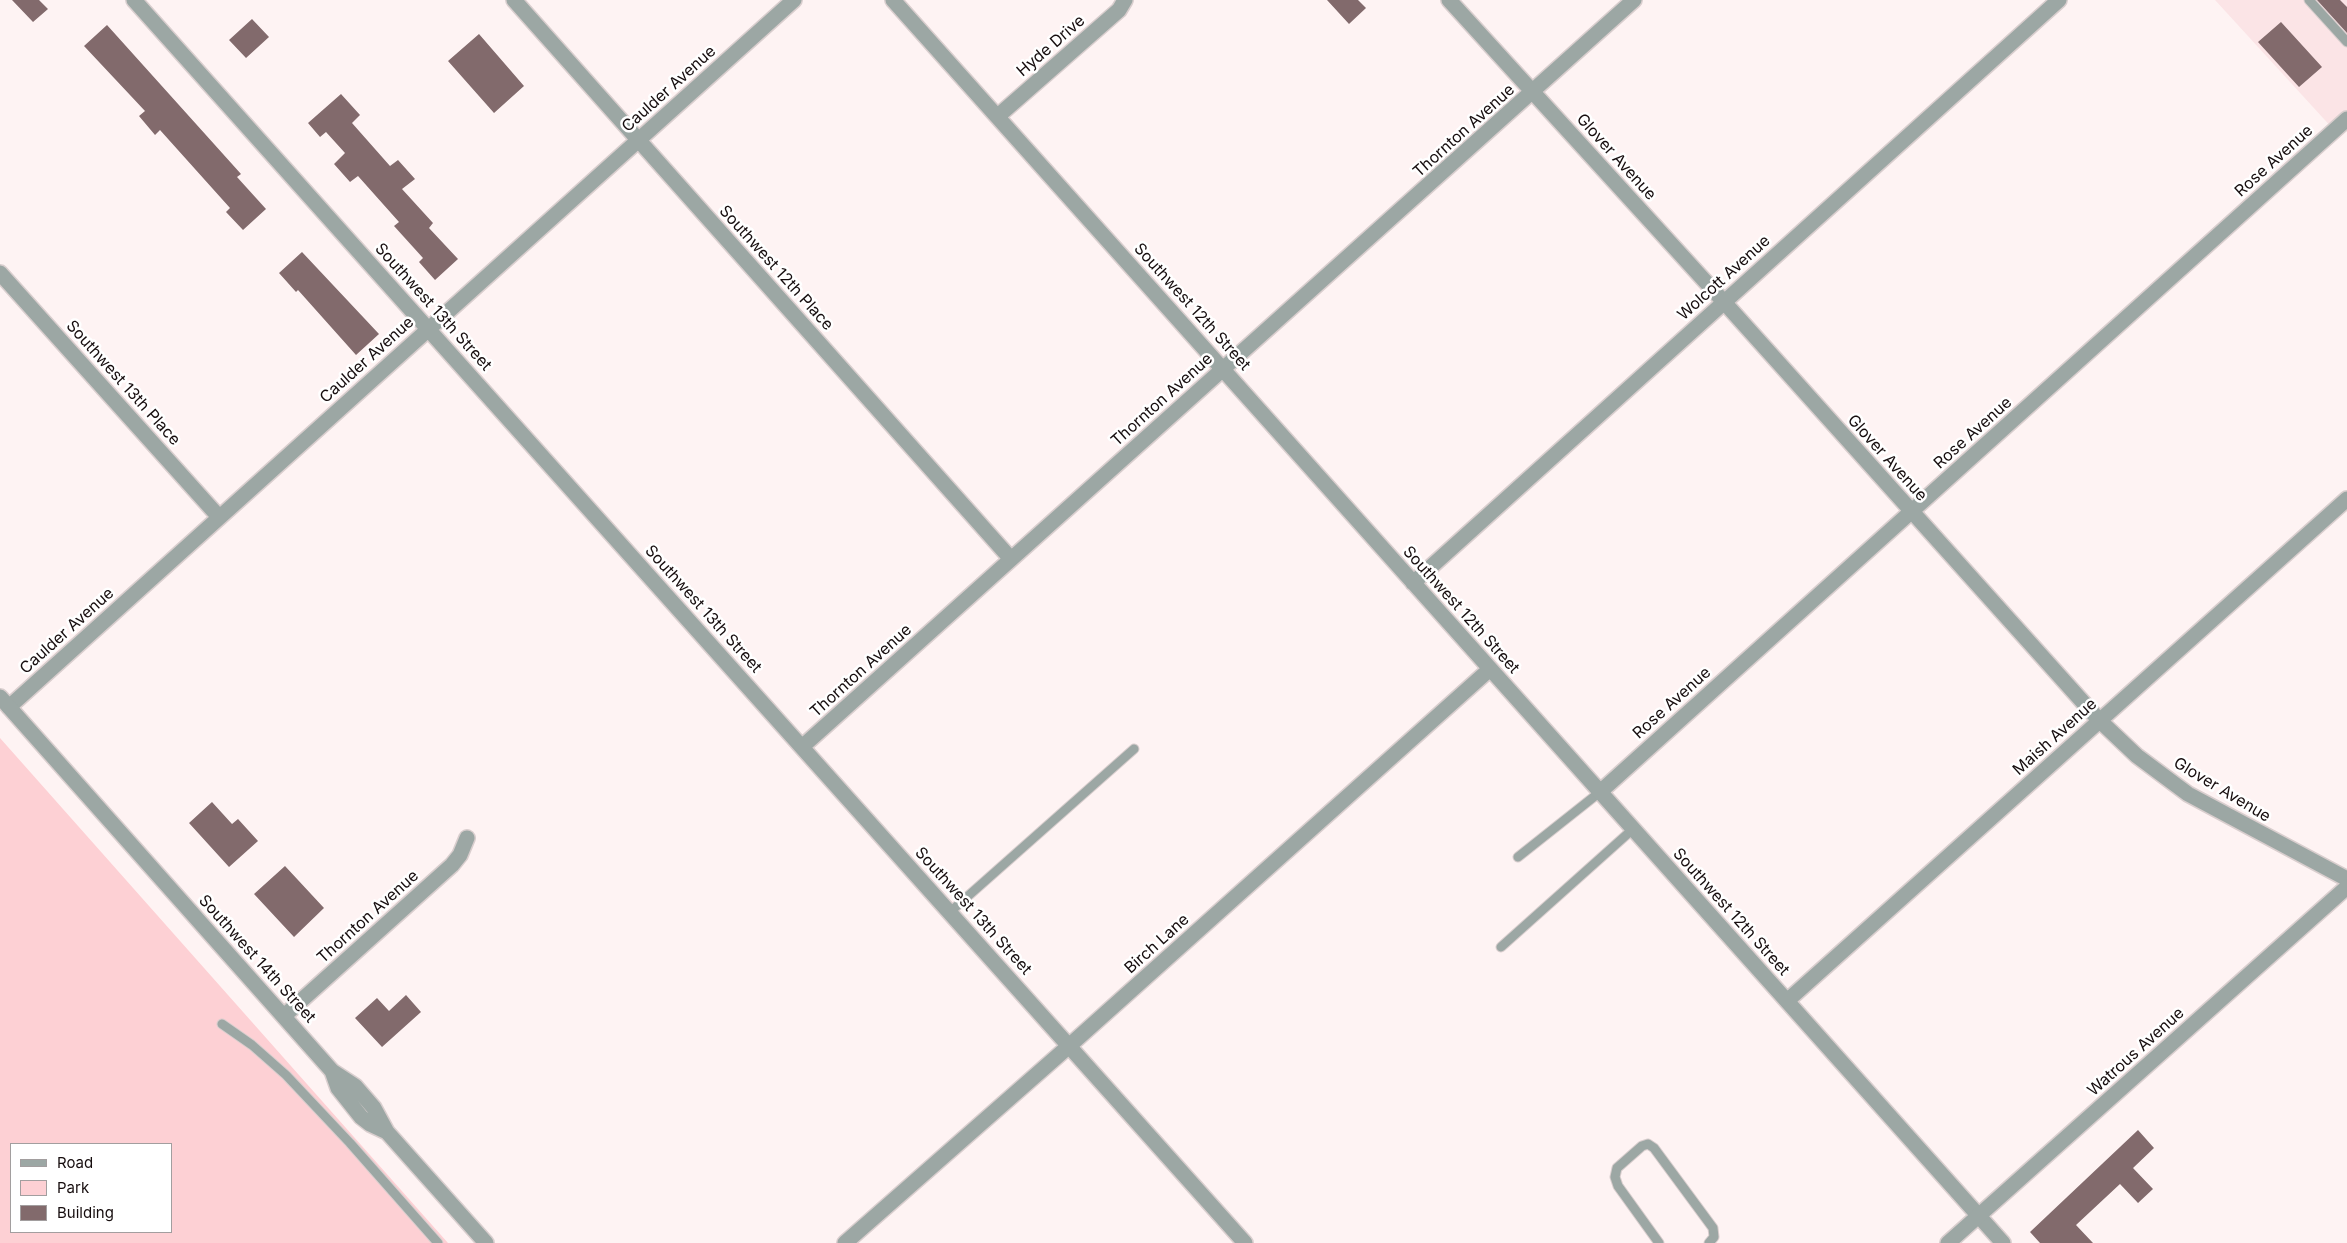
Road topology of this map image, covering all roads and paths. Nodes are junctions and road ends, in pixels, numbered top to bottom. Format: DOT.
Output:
graph roads {
  1 [pos="134,0"];
  2 [pos="514,0"];
  3 [pos="794,0"];
  4 [pos="894,0"];
  5 [pos="1126,0"];
  6 [pos="1449,0"];
  7 [pos="1634,0"];
  8 [pos="2059,0"];
  9 [pos="2309,0"];
  10 [pos="2347,42"];
  11 [pos="1534,92"];
  12 [pos="998,116"];
  13 [pos="2347,119"];
  14 [pos="639,140"];
  15 [pos="0,273"];
  16 [pos="1724,302"];
  17 [pos="429,328"];
  18 [pos="1223,369"];
  19 [pos="2347,500"];
  20 [pos="1912,512"];
  21 [pos="219,517"];
  22 [pos="1011,559"];
  23 [pos="1413,583"];
  24 [pos="1490,669"];
  25 [pos="4,702"];
  26 [pos="2099,720"];
  27 [pos="803,746"];
  28 [pos="1134,749"];
  29 [pos="1600,792"];
  30 [pos="1634,830"];
  31 [pos="467,838"];
  32 [pos="1518,857"];
  33 [pos="2347,879"];
  34 [pos="2347,887"];
  35 [pos="950,912"];
  36 [pos="1501,948"];
  37 [pos="1787,1001"];
  38 [pos="284,1016"];
  39 [pos="222,1024"];
  40 [pos="1069,1046"];
  41 [pos="1979,1216"];
  42 [pos="438,1243"];
  43 [pos="486,1243"];
  44 [pos="845,1243"];
  45 [pos="1245,1243"];
  46 [pos="1660,1243"];
  47 [pos="1709,1243"];
  48 [pos="1948,1243"];
  49 [pos="2003,1243"];
  1 -- 17 [label="street, Southwest 13th Street"];
  2 -- 14 [label="street, Southwest 12th Place"];
  3 -- 14 [label="street, Caulder Avenue"];
  4 -- 12 [label="street, Southwest 12th Street"];
  5 -- 12 [label="street, Hyde Drive"];
  6 -- 11 [label="street, Glover Avenue"];
  7 -- 11 [label="street, Thornton Avenue"];
  8 -- 16 [label="street, Wolcott Avenue"];
  9 -- 10 [label="lane"];
  11 -- 16 [label="street, Glover Avenue"];
  11 -- 18 [label="street, Thornton Avenue"];
  12 -- 18 [label="street, Southwest 12th Street"];
  13 -- 20 [label="street, Rose Avenue"];
  14 -- 17 [label="street, Caulder Avenue"];
  14 -- 22 [label="street, Southwest 12th Place"];
  15 -- 21 [label="street, Southwest 13th Place"];
  16 -- 20 [label="street, Glover Avenue"];
  16 -- 23 [label="street, Wolcott Avenue"];
  17 -- 21 [label="street, Caulder Avenue"];
  17 -- 27 [label="street, Southwest 13th Street"];
  18 -- 22 [label="street, Thornton Avenue"];
  18 -- 23 [label="street, Southwest 12th Street"];
  19 -- 26 [label="street, Maish Avenue"];
  20 -- 26 [label="street, Glover Avenue"];
  20 -- 29 [label="street, Rose Avenue"];
  21 -- 25 [label="street, Caulder Avenue"];
  22 -- 27 [label="street, Thornton Avenue"];
  23 -- 24 [label="street, Southwest 12th Street"];
  24 -- 29 [label="street, Southwest 12th Street"];
  24 -- 40 [label="street, Birch Lane"];
  25 -- 38 [label="street, Southwest 14th Street"];
  26 -- 33 [label="street, Glover Avenue"];
  26 -- 37 [label="street, Maish Avenue"];
  27 -- 35 [label="street, Southwest 13th Street"];
  28 -- 35 [label="lane"];
  29 -- 30 [label="street, Southwest 12th Street"];
  29 -- 32 [label="lane"];
  30 -- 36 [label="lane"];
  30 -- 37 [label="street, Southwest 12th Street"];
  31 -- 38 [label="street, Thornton Avenue"];
  34 -- 41 [label="street, Watrous Avenue"];
  35 -- 40 [label="street, Southwest 13th Street"];
  37 -- 41 [label="street, Southwest 12th Street"];
  38 -- 43 [label="street, Southwest 14th Street"];
  39 -- 42 [label="lane"];
  40 -- 44 [label="street, Birch Lane"];
  40 -- 45 [label="street, Southwest 13th Street"];
  41 -- 48 [label="street, Watrous Avenue"];
  41 -- 49 [label="street, Southwest 12th Street"];
  46 -- 47 [label="lane"];
}
